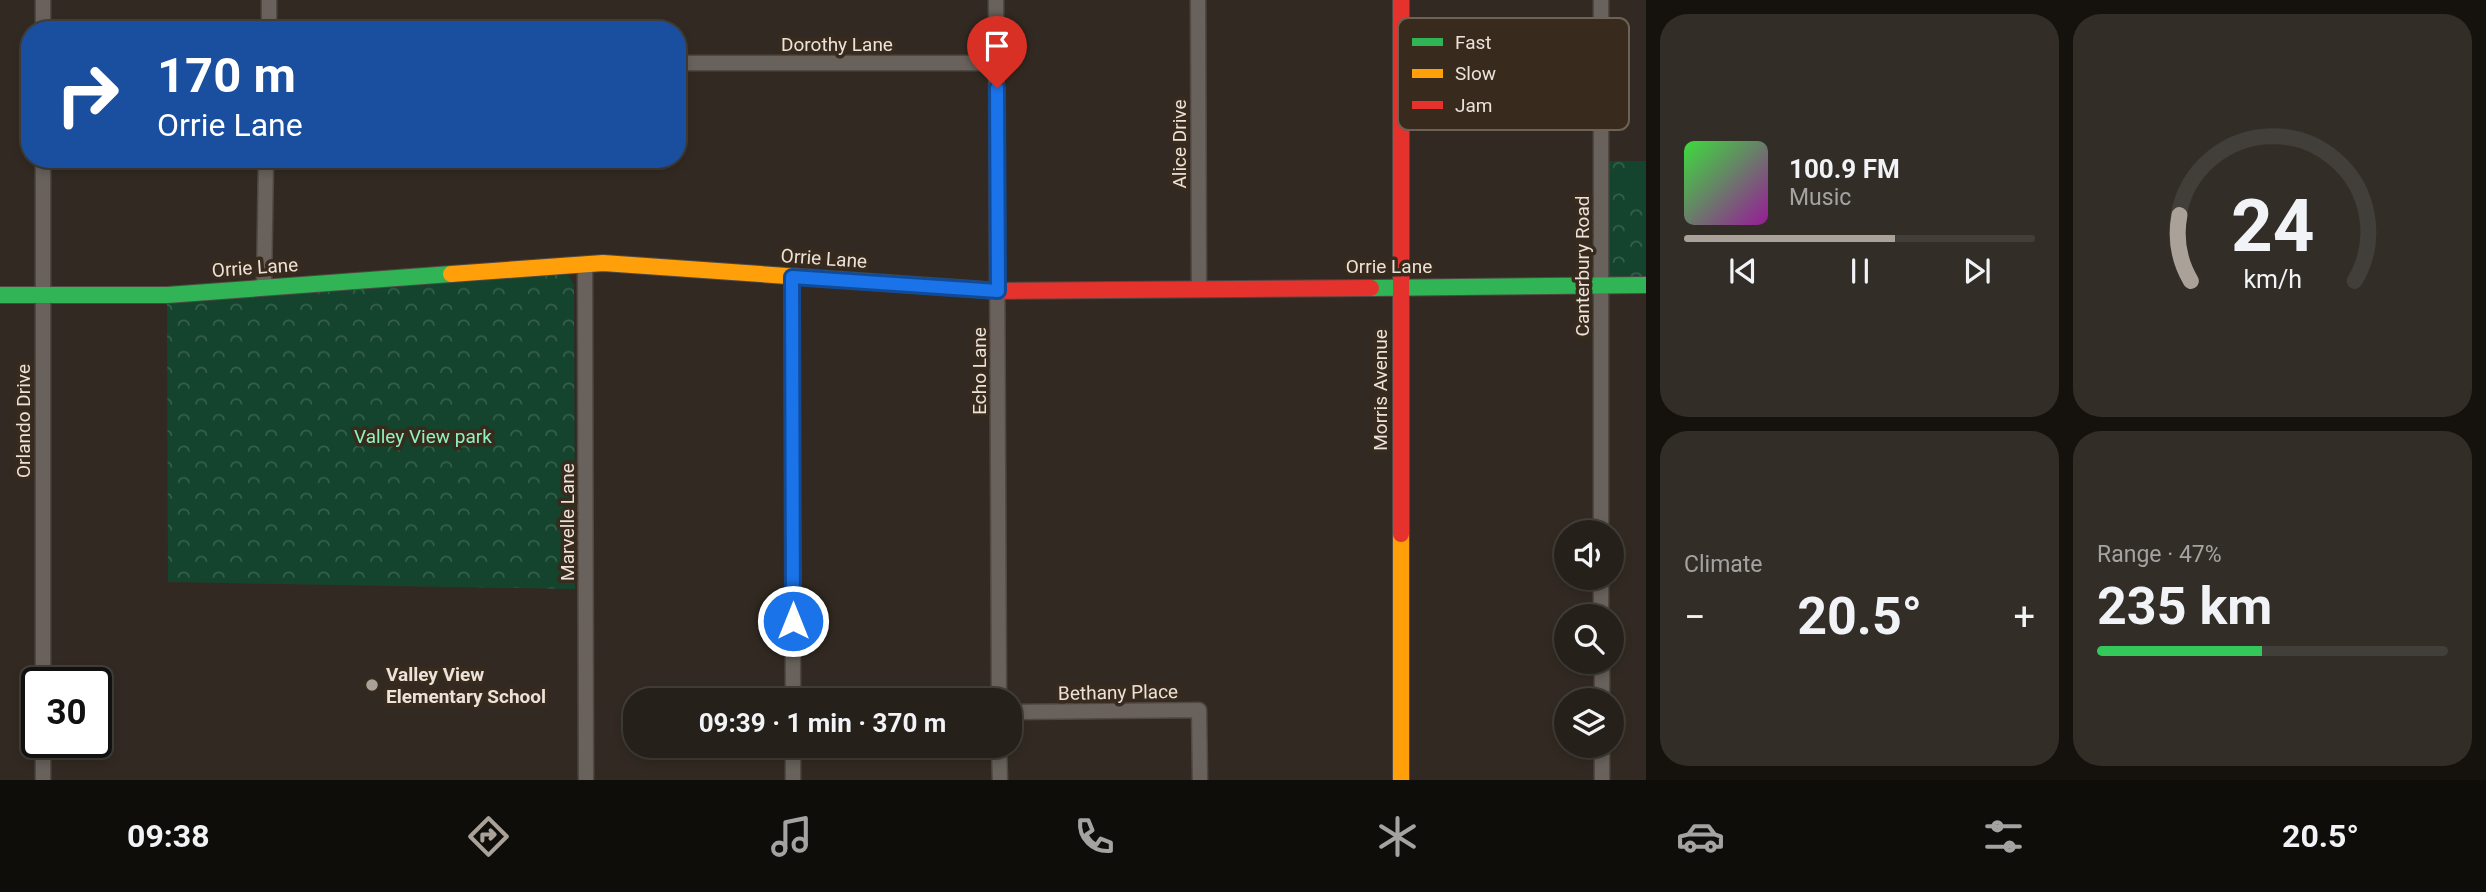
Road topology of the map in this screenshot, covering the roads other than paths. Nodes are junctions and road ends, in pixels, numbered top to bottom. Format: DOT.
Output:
graph roads {
  1 [pos="43,0"];
  2 [pos="269,0"];
  3 [pos="996,0"];
  4 [pos="1198,0"];
  5 [pos="1401,0"];
  6 [pos="1601,0"];
  7 [pos="1401,18"];
  8 [pos="1601,18"];
  9 [pos="43,21"];
  10 [pos="269,21"];
  11 [pos="686,63"];
  12 [pos="997,63"];
  13 [pos="1401,130"];
  14 [pos="1601,130"];
  15 [pos="43,168"];
  16 [pos="266,168"];
  17 [pos="585,264"];
  18 [pos="792,277"];
  19 [pos="1601,285"];
  20 [pos="1646,285"];
  21 [pos="1401,286"];
  22 [pos="264,288"];
  23 [pos="1199,289"];
  24 [pos="998,291"];
  25 [pos="0,295"];
  26 [pos="42,295"];
  27 [pos="1601,520"];
  28 [pos="43,667"];
  29 [pos="793,688"];
  30 [pos="999,688"];
  31 [pos="1022,712"];
  32 [pos="43,758"];
  33 [pos="793,758"];
  34 [pos="999,758"];
  35 [pos="1602,758"];
  36 [pos="43,780"];
  37 [pos="586,780"];
  38 [pos="793,780"];
  39 [pos="1000,780"];
  40 [pos="1199,780"];
  41 [pos="1401,780"];
  42 [pos="1602,780"];
  1 -- 9 [label="street"];
  2 -- 10 [label="street"];
  3 -- 12 [label="street, Echo Lane"];
  4 -- 23 [label="street, Alice Drive"];
  5 -- 7 [label="street, Morris Avenue"];
  6 -- 8 [label="street, Canterbury Road"];
  11 -- 12 [label="street, Dorothy Lane"];
  12 -- 24 [label="street, Echo Lane"];
  13 -- 21 [label="street, Morris Avenue"];
  14 -- 19 [label="street, Canterbury Road"];
  15 -- 26 [label="street, Orlando Drive"];
  16 -- 22 [label="street"];
  17 -- 18 [label="street, Orrie Lane"];
  17 -- 22 [label="street, Orrie Lane"];
  17 -- 37 [label="street, Marvelle Lane"];
  18 -- 24 [label="street, Orrie Lane"];
  18 -- 29 [label="street"];
  19 -- 20 [label="street, Orrie Lane"];
  19 -- 21 [label="street, Orrie Lane"];
  19 -- 27 [label="street, Canterbury Road"];
  21 -- 23 [label="street, Orrie Lane"];
  21 -- 41 [label="street, Morris Avenue"];
  22 -- 26 [label="street, Orrie Lane"];
  23 -- 24 [label="street, Orrie Lane"];
  24 -- 30 [label="street, Echo Lane"];
  25 -- 26 [label="street, Orrie Lane"];
  26 -- 28 [label="street, Orlando Drive"];
  31 -- 40 [label="street, Bethany Place"];
  32 -- 36 [label="street"];
  33 -- 38 [label="street"];
  34 -- 39 [label="street"];
  35 -- 42 [label="street"];
}
